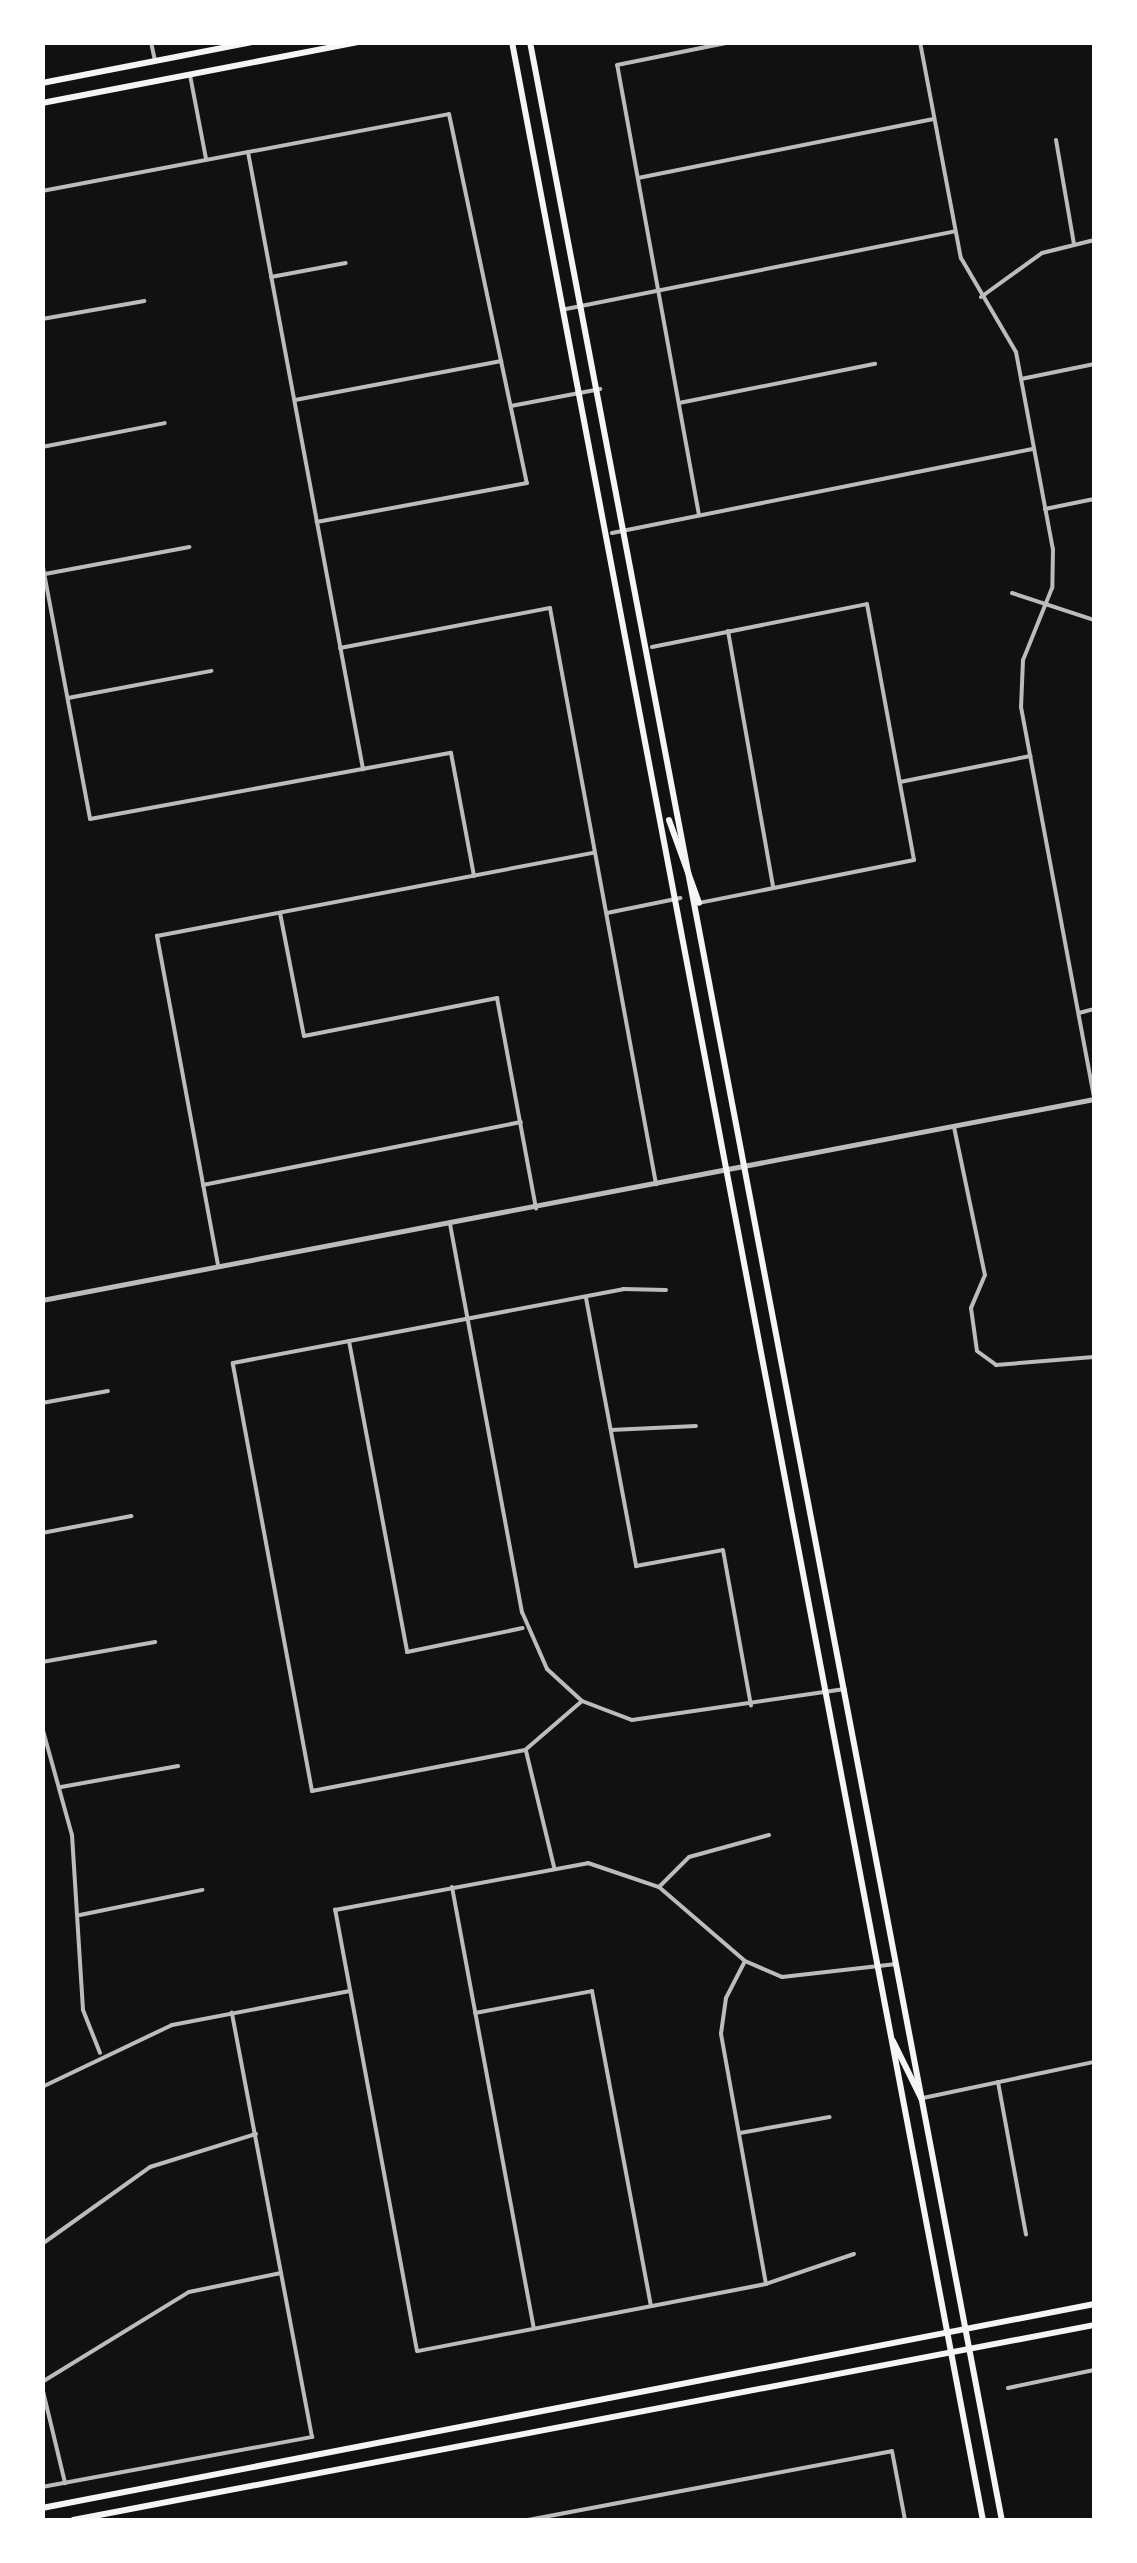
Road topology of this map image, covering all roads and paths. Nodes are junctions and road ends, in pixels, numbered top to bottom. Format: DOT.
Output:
graph roads {
  1 [pos="151,42"];
  2 [pos="252,42"];
  3 [pos="359,42"];
  4 [pos="512,42"];
  5 [pos="530,42"];
  6 [pos="731,42"];
  7 [pos="920,42"];
  8 [pos="155,62"];
  9 [pos="190,75"];
  10 [pos="42,82"];
  11 [pos="42,103"];
  12 [pos="934,118"];
  13 [pos="1056,140"];
  14 [pos="248,152"];
  15 [pos="206,159"];
  16 [pos="638,178"];
  17 [pos="42,190"];
  18 [pos="956,231"];
  19 [pos="1094,240"];
  20 [pos="1074,244"];
  21 [pos="346,263"];
  22 [pos="271,277"];
  23 [pos="658,290"];
  24 [pos="981,297"];
  25 [pos="144,301"];
  26 [pos="583,305"];
  27 [pos="566,308"];
  28 [pos="42,319"];
  29 [pos="501,361"];
  30 [pos="875,364"];
  31 [pos="1094,364"];
  32 [pos="1021,379"];
  33 [pos="600,389"];
  34 [pos="583,392"];
  35 [pos="294,400"];
  36 [pos="679,403"];
  37 [pos="511,406"];
  38 [pos="165,424"];
  39 [pos="42,447"];
  40 [pos="1034,449"];
  41 [pos="1094,500"];
  42 [pos="1045,509"];
  43 [pos="699,514"];
  44 [pos="316,522"];
  45 [pos="630,529"];
  46 [pos="612,533"];
  47 [pos="189,547"];
  48 [pos="42,562"];
  49 [pos="45,574"];
  50 [pos="1012,592"];
  51 [pos="1046,604"];
  52 [pos="1094,620"];
  53 [pos="728,631"];
  54 [pos="652,647"];
  55 [pos="340,648"];
  56 [pos="210,670"];
  57 [pos="68,698"];
  58 [pos="1030,756"];
  59 [pos="362,769"];
  60 [pos="900,782"];
  61 [pos="664,810"];
  62 [pos="596,853"];
  63 [pos="474,876"];
  64 [pos="773,887"];
  65 [pos="680,898"];
  66 [pos="699,902"];
  67 [pos="280,913"];
  68 [pos="607,913"];
  69 [pos="1094,1010"];
  70 [pos="1078,1013"];
  71 [pos="1094,1098"];
  72 [pos="521,1122"];
  73 [pos="954,1127"];
  74 [pos="748,1166"];
  75 [pos="730,1170"];
  76 [pos="656,1184"];
  77 [pos="203,1185"];
  78 [pos="536,1208"];
  79 [pos="450,1224"];
  80 [pos="218,1266"];
  81 [pos="666,1290"];
  82 [pos="586,1296"];
  83 [pos="42,1300"];
  84 [pos="468,1319"];
  85 [pos="350,1340"];
  86 [pos="1094,1357"];
  87 [pos="108,1391"];
  88 [pos="42,1403"];
  89 [pos="696,1426"];
  90 [pos="611,1430"];
  91 [pos="131,1516"];
  92 [pos="42,1533"];
  93 [pos="526,1628"];
  94 [pos="155,1642"];
  95 [pos="42,1662"];
  96 [pos="845,1689"];
  97 [pos="827,1692"];
  98 [pos="582,1701"];
  99 [pos="751,1706"];
  100 [pos="42,1726"];
  101 [pos="526,1750"];
  102 [pos="178,1766"];
  103 [pos="61,1788"];
  104 [pos="769,1836"];
  105 [pos="554,1868"];
  106 [pos="452,1887"];
  107 [pos="659,1887"];
  108 [pos="202,1890"];
  109 [pos="80,1915"];
  110 [pos="745,1960"];
  111 [pos="896,1964"];
  112 [pos="878,1968"];
  113 [pos="350,1991"];
  114 [pos="232,2012"];
  115 [pos="475,2013"];
  116 [pos="892,2040"];
  117 [pos="100,2053"];
  118 [pos="1094,2062"];
  119 [pos="998,2082"];
  120 [pos="42,2087"];
  121 [pos="922,2098"];
  122 [pos="830,2117"];
  123 [pos="740,2133"];
  124 [pos="256,2134"];
  125 [pos="1026,2234"];
  126 [pos="42,2244"];
  127 [pos="854,2254"];
  128 [pos="281,2273"];
  129 [pos="766,2284"];
  130 [pos="1094,2304"];
  131 [pos="651,2305"];
  132 [pos="1094,2325"];
  133 [pos="534,2328"];
  134 [pos="964,2332"];
  135 [pos="946,2336"];
  136 [pos="968,2352"];
  137 [pos="950,2356"];
  138 [pos="1094,2370"];
  139 [pos="42,2385"];
  140 [pos="1008,2388"];
  141 [pos="65,2483"];
  142 [pos="42,2487"];
  143 [pos="42,2508"];
  144 [pos="561,2518"];
  145 [pos="73,2520"];
  146 [pos="528,2520"];
  147 [pos="905,2520"];
  148 [pos="983,2520"];
  149 [pos="1002,2520"];
  1 -- 8 [label="street"];
  2 -- 8 [label="main road"];
  3 -- 9 [label="main road"];
  4 -- 27 [label="main road"];
  5 -- 26 [label="main road"];
  6 -- 16 [label="street"];
  7 -- 12 [label="street"];
  8 -- 10 [label="main road"];
  9 -- 11 [label="main road"];
  9 -- 15 [label="street"];
  12 -- 16 [label="street"];
  12 -- 18 [label="street"];
  13 -- 20 [label="street"];
  14 -- 15 [label="street"];
  14 -- 22 [label="street"];
  14 -- 29 [label="street"];
  15 -- 17 [label="street"];
  16 -- 23 [label="street"];
  18 -- 23 [label="street"];
  18 -- 24 [label="street"];
  19 -- 20 [label="street"];
  20 -- 24 [label="street"];
  21 -- 22 [label="street"];
  22 -- 35 [label="street"];
  23 -- 26 [label="street"];
  23 -- 36 [label="street"];
  24 -- 32 [label="street"];
  25 -- 28 [label="street"];
  26 -- 27 [label="street"];
  26 -- 33 [label="main road"];
  27 -- 34 [label="main road"];
  29 -- 35 [label="street"];
  29 -- 37 [label="street"];
  30 -- 36 [label="street"];
  31 -- 32 [label="street"];
  32 -- 40 [label="street"];
  33 -- 34 [label="street"];
  33 -- 45 [label="main road"];
  34 -- 37 [label="street"];
  34 -- 46 [label="main road"];
  35 -- 44 [label="street"];
  36 -- 43 [label="street"];
  37 -- 44 [label="street"];
  38 -- 39 [label="street"];
  40 -- 42 [label="street"];
  40 -- 43 [label="street"];
  41 -- 42 [label="street"];
  42 -- 51 [label="street"];
  43 -- 45 [label="street"];
  44 -- 55 [label="street"];
  45 -- 46 [label="street"];
  45 -- 54 [label="main road"];
  46 -- 61 [label="main road"];
  47 -- 49 [label="street"];
  48 -- 49 [label="street"];
  49 -- 57 [label="street"];
  50 -- 51 [label="street"];
  51 -- 52 [label="street"];
  51 -- 58 [label="street"];
  53 -- 54 [label="street"];
  53 -- 60 [label="street"];
  53 -- 64 [label="street"];
  54 -- 66 [label="main road"];
  55 -- 59 [label="street"];
  55 -- 62 [label="street"];
  56 -- 57 [label="street"];
  57 -- 59 [label="street"];
  58 -- 60 [label="street"];
  58 -- 70 [label="street"];
  59 -- 63 [label="street"];
  60 -- 64 [label="street"];
  61 -- 65 [label="main road"];
  61 -- 66 [label="main road"];
  62 -- 63 [label="street"];
  62 -- 68 [label="street"];
  63 -- 67 [label="street"];
  64 -- 66 [label="street"];
  65 -- 68 [label="street"];
  65 -- 75 [label="main road"];
  66 -- 74 [label="main road"];
  67 -- 72 [label="street"];
  67 -- 77 [label="street"];
  68 -- 76 [label="street"];
  69 -- 70 [label="street"];
  70 -- 71 [label="street"];
  71 -- 73 [label="street"];
  72 -- 77 [label="street"];
  72 -- 78 [label="street"];
  73 -- 74 [label="street"];
  73 -- 86 [label="street"];
  74 -- 75 [label="street"];
  74 -- 96 [label="main road"];
  75 -- 76 [label="street"];
  75 -- 97 [label="main road"];
  76 -- 78 [label="street"];
  77 -- 80 [label="street"];
  78 -- 79 [label="street"];
  79 -- 80 [label="street"];
  79 -- 84 [label="street"];
  80 -- 83 [label="street"];
  81 -- 82 [label="street"];
  82 -- 84 [label="street"];
  82 -- 90 [label="street"];
  84 -- 85 [label="street"];
  84 -- 93 [label="street"];
  85 -- 93 [label="street"];
  85 -- 101 [label="street"];
  87 -- 88 [label="street"];
  89 -- 90 [label="street"];
  90 -- 99 [label="street"];
  91 -- 92 [label="street"];
  93 -- 98 [label="street"];
  94 -- 95 [label="street"];
  96 -- 97 [label="street"];
  96 -- 111 [label="main road"];
  97 -- 99 [label="street"];
  97 -- 112 [label="main road"];
  98 -- 99 [label="street"];
  98 -- 101 [label="street"];
  100 -- 103 [label="street"];
  101 -- 105 [label="street"];
  102 -- 103 [label="street"];
  103 -- 109 [label="street"];
  104 -- 107 [label="street"];
  105 -- 106 [label="street"];
  105 -- 107 [label="street"];
  106 -- 113 [label="street"];
  106 -- 115 [label="street"];
  107 -- 110 [label="street"];
  108 -- 109 [label="street"];
  109 -- 117 [label="street"];
  110 -- 112 [label="street"];
  110 -- 123 [label="street"];
  111 -- 112 [label="street"];
  111 -- 121 [label="main road"];
  112 -- 116 [label="main road"];
  113 -- 114 [label="street"];
  113 -- 133 [label="street"];
  114 -- 117 [label="street"];
  114 -- 124 [label="street"];
  115 -- 131 [label="street"];
  115 -- 133 [label="street"];
  116 -- 121 [label="main road"];
  116 -- 135 [label="main road"];
  117 -- 120 [label="street"];
  118 -- 119 [label="street"];
  119 -- 121 [label="street"];
  119 -- 125 [label="street"];
  121 -- 134 [label="main road"];
  122 -- 123 [label="street"];
  123 -- 129 [label="street"];
  124 -- 126 [label="street"];
  124 -- 128 [label="street"];
  127 -- 129 [label="street"];
  128 -- 139 [label="street"];
  128 -- 141 [label="street"];
  129 -- 131 [label="street"];
  130 -- 134 [label="main road"];
  131 -- 133 [label="street"];
  132 -- 136 [label="main road"];
  134 -- 135 [label="main road"];
  134 -- 136 [label="main road"];
  135 -- 137 [label="main road"];
  135 -- 143 [label="main road"];
  136 -- 137 [label="main road"];
  136 -- 149 [label="main road"];
  137 -- 145 [label="main road"];
  137 -- 148 [label="main road"];
  138 -- 140 [label="street"];
  139 -- 141 [label="street"];
  141 -- 142 [label="street"];
  144 -- 146 [label="street"];
  144 -- 147 [label="street"];
}
